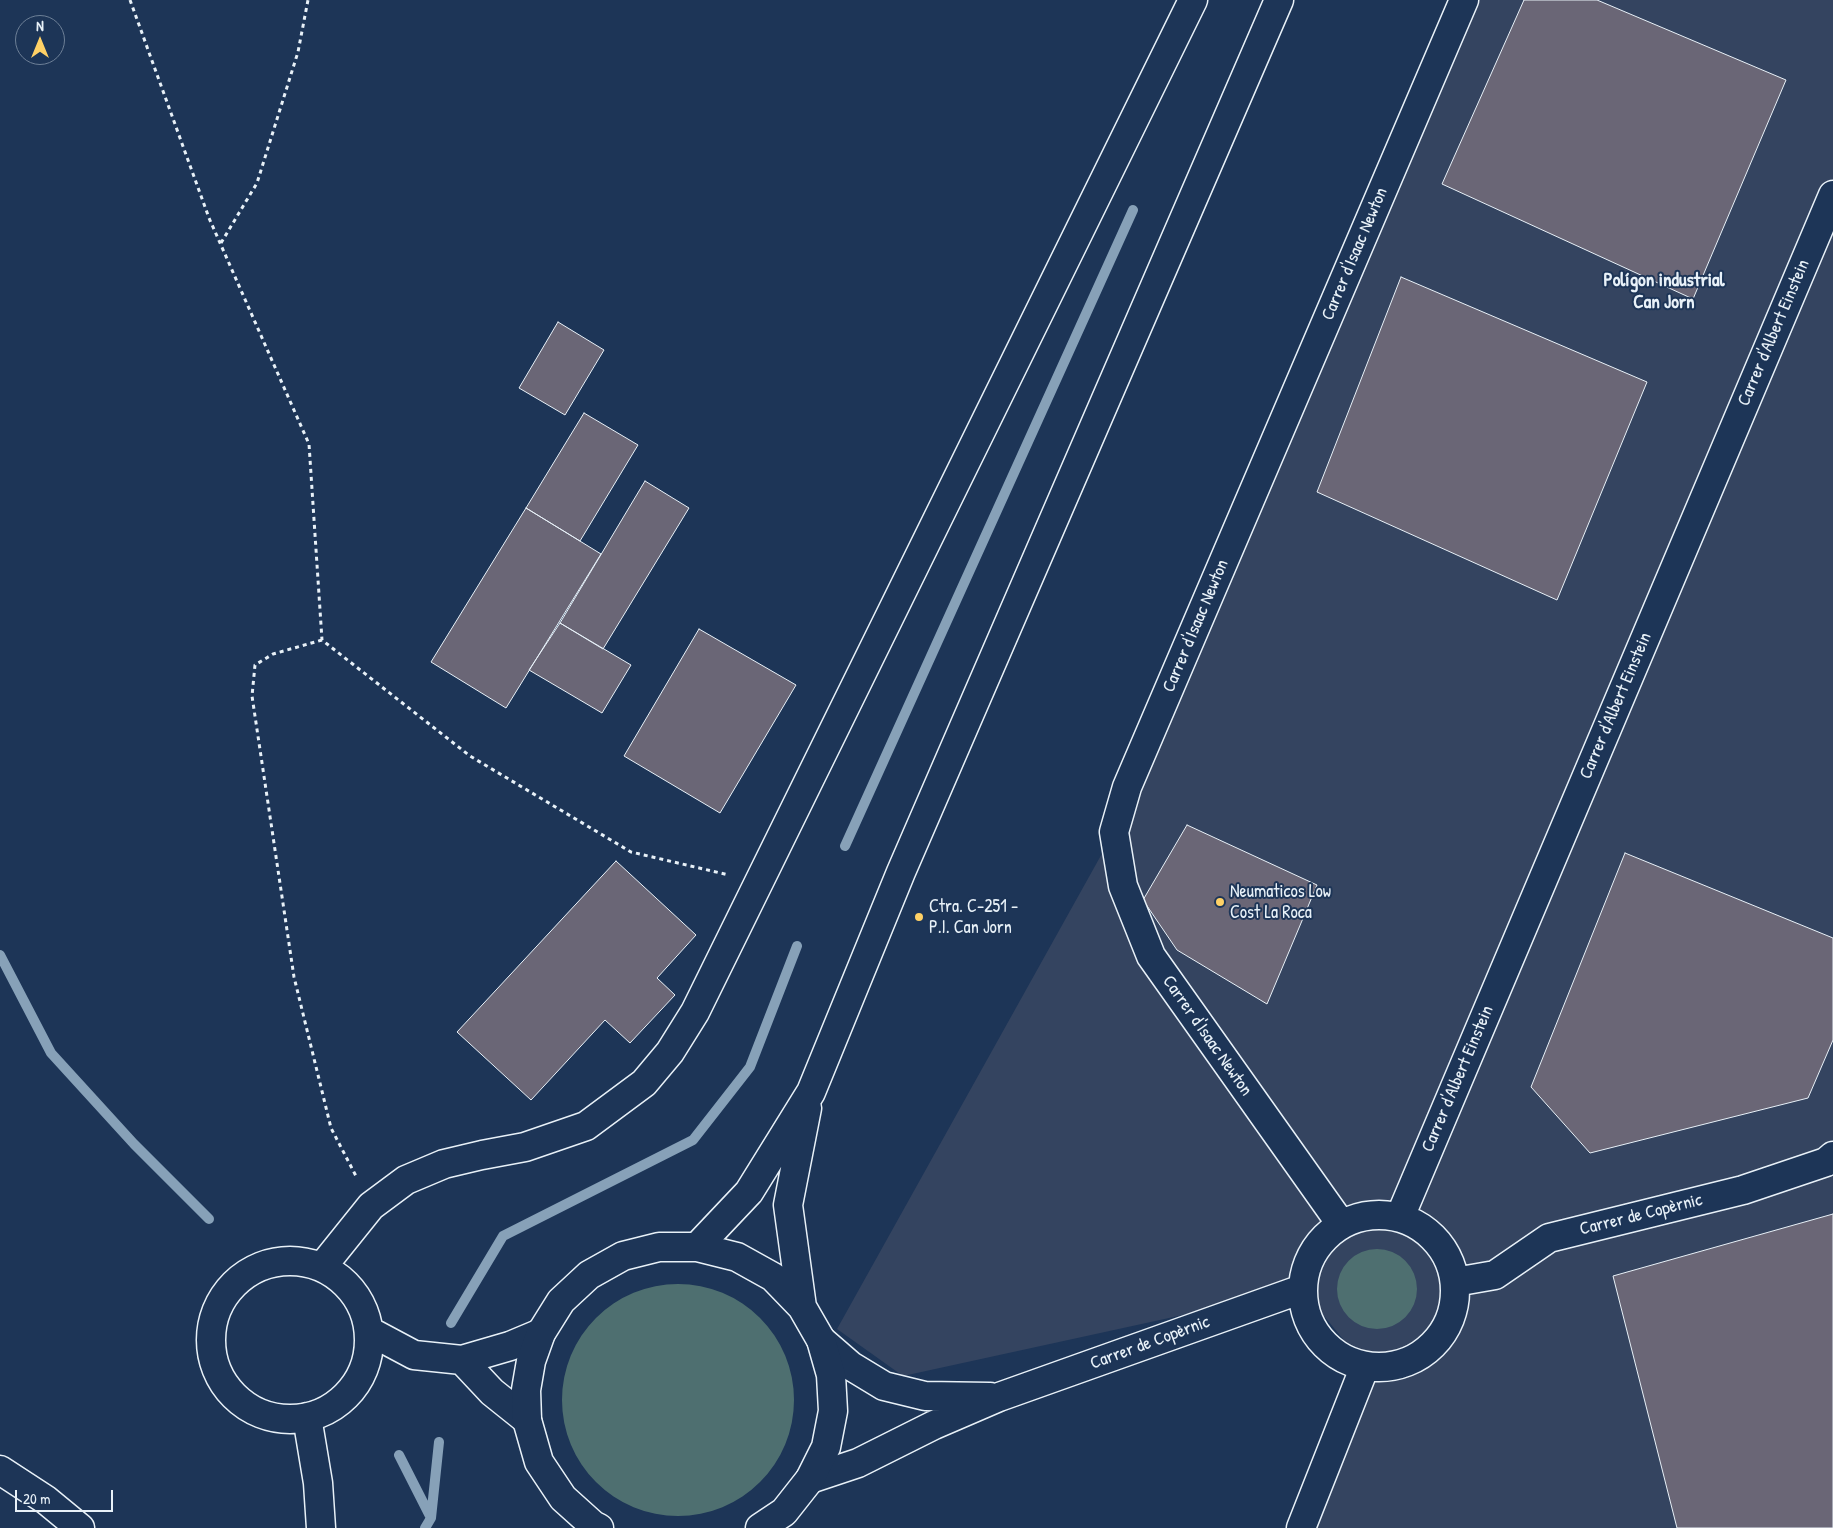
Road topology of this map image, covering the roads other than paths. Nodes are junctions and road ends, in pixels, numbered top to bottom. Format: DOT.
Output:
graph roads {
  1 [pos="1193,0"];
  2 [pos="1278,0"];
  3 [pos="1464,0"];
  4 [pos="1833,194"];
  5 [pos="810,1092"];
  6 [pos="1833,1156"];
  7 [pos="1400,1217"];
  8 [pos="1341,1224"];
  9 [pos="697,1246"];
  10 [pos="322,1267"];
  11 [pos="1455,1282"];
  12 [pos="1302,1289"];
  13 [pos="802,1307"];
  14 [pos="369,1332"];
  15 [pos="541,1332"];
  16 [pos="822,1340"];
  17 [pos="414,1355"];
  18 [pos="462,1360"];
  19 [pos="1365,1366"];
  20 [pos="363,1372"];
  21 [pos="999,1397"];
  22 [pos="307,1418"];
  23 [pos="527,1420"];
  24 [pos="0,1470"];
  25 [pos="810,1479"];
  26 [pos="563,1498"];
  27 [pos="80,1528"];
  28 [pos="321,1528"];
  29 [pos="562,1528"];
  30 [pos="599,1528"];
  31 [pos="760,1528"];
  32 [pos="1301,1528"];
  1 -- 10 [label="street"];
  2 -- 5 [label="street"];
  3 -- 8 [label="street, Carrer d'Isaac Newton"];
  4 -- 7 [label="street, Carrer d'Albert Einstein"];
  5 -- 9 [label="street"];
  5 -- 13 [label="street"];
  6 -- 11 [label="street, Carrer de Copèrnic"];
  7 -- 8 [label="street"];
  7 -- 11 [label="street"];
  8 -- 12 [label="street"];
  9 -- 13 [label="street"];
  9 -- 15 [label="street"];
  10 -- 14 [label="street"];
  10 -- 22 [label="street"];
  11 -- 19 [label="street"];
  12 -- 19 [label="street"];
  12 -- 21 [label="street, Carrer de Copèrnic"];
  13 -- 16 [label="street"];
  14 -- 17 [label="street"];
  14 -- 20 [label="street"];
  15 -- 18 [label="street"];
  15 -- 23 [label="street"];
  16 -- 21 [label="street, Carrer de Copèrnic"];
  16 -- 25 [label="street"];
  17 -- 18 [label="street"];
  17 -- 20 [label="street"];
  18 -- 23 [label="street"];
  19 -- 32 [label="street"];
  20 -- 22 [label="street"];
  21 -- 25 [label="street, Carrer de Copèrnic"];
  22 -- 28 [label="street"];
  23 -- 26 [label="street"];
  24 -- 27 [label="street"];
  25 -- 31 [label="street"];
  26 -- 29 [label="street"];
  26 -- 30 [label="street"];
}
